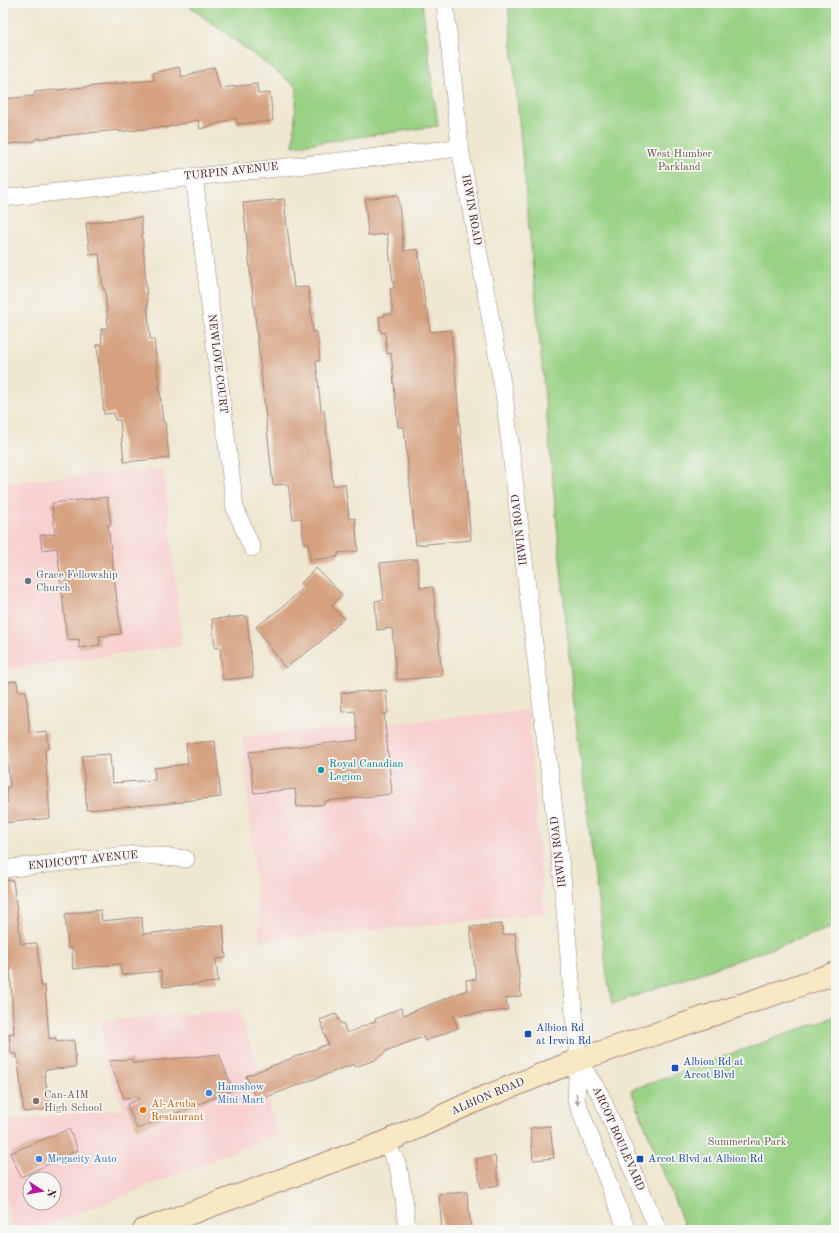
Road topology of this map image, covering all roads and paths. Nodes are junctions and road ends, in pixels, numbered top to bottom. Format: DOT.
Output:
graph roads {
  1 [pos="445,3"];
  2 [pos="460,148"];
  3 [pos="194,176"];
  4 [pos="3,198"];
  5 [pos="252,548"];
  6 [pos="186,859"];
  7 [pos="3,869"];
  8 [pos="836,973"];
  9 [pos="578,1060"];
  10 [pos="386,1142"];
  11 [pos="144,1230"];
  12 [pos="407,1230"];
  13 [pos="627,1230"];
  14 [pos="658,1230"];
  1 -- 2 [label="street, IRWIN ROAD"];
  2 -- 3 [label="street, TURPIN AVENUE"];
  2 -- 9 [label="street, IRWIN ROAD"];
  3 -- 4 [label="street, TURPIN AVENUE"];
  3 -- 5 [label="street, NEWLOVE COURT"];
  6 -- 7 [label="street, ENDICOTT AVENUE"];
  8 -- 9 [label="main road, ALBION ROAD"];
  9 -- 10 [label="main road, ALBION ROAD"];
  9 -- 13 [label="street, ARCOT BOULEVARD, one-way"];
  9 -- 14 [label="street, ARCOT BOULEVARD"];
  10 -- 11 [label="main road, ALBION ROAD"];
  10 -- 12 [label="street"];
}
